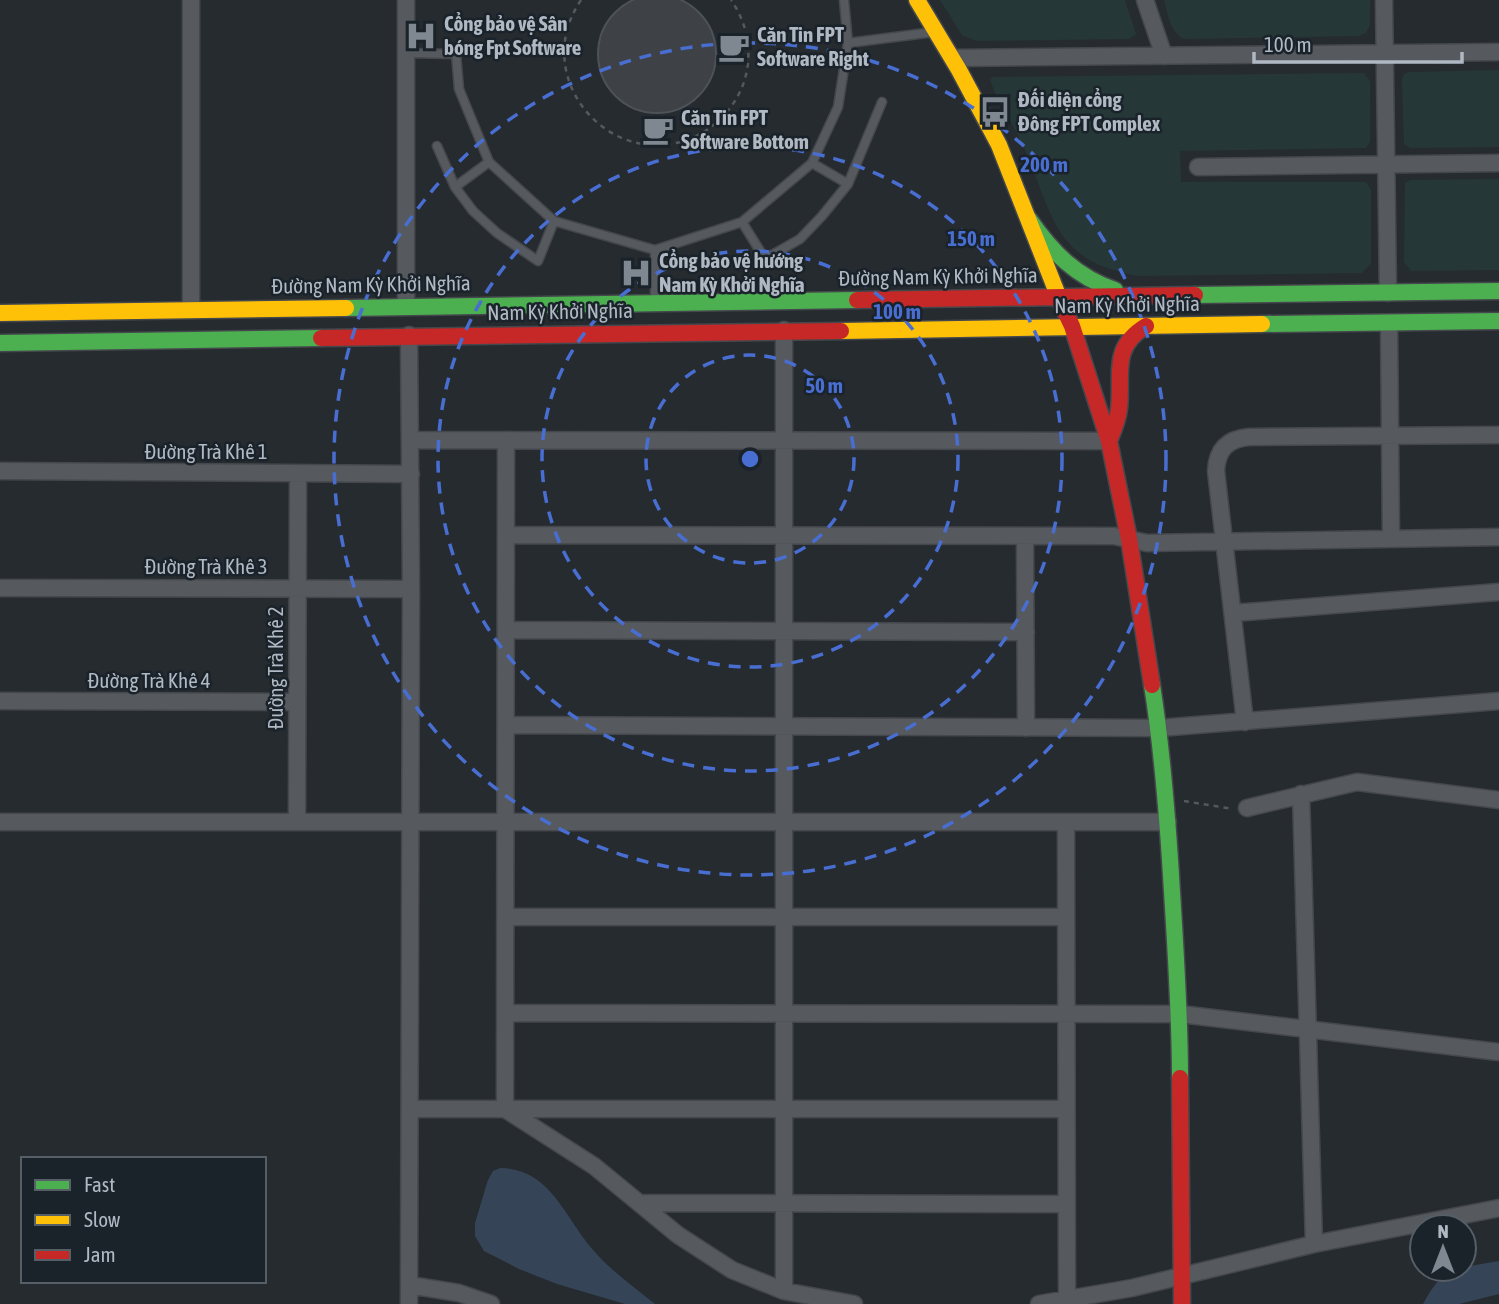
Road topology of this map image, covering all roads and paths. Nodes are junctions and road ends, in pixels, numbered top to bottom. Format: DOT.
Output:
graph roads {
  1 [pos="191,0"];
  2 [pos="406,0"];
  3 [pos="581,0"];
  4 [pos="731,0"];
  5 [pos="844,0"];
  6 [pos="916,0"];
  7 [pos="1145,0"];
  8 [pos="1384,0"];
  9 [pos="937,32"];
  10 [pos="848,43"];
  11 [pos="1499,52"];
  12 [pos="406,53"];
  13 [pos="1384,54"];
  14 [pos="1164,56"];
  15 [pos="953,58"];
  16 [pos="882,102"];
  17 [pos="437,146"];
  18 [pos="489,162"];
  19 [pos="813,163"];
  20 [pos="1499,163"];
  21 [pos="1386,164"];
  22 [pos="1198,167"];
  23 [pos="848,184"];
  24 [pos="455,187"];
  25 [pos="1029,219"];
  26 [pos="554,221"];
  27 [pos="742,222"];
  28 [pos="655,250"];
  29 [pos="1499,291"];
  30 [pos="1388,293"];
  31 [pos="1141,296"];
  32 [pos="1058,297"];
  33 [pos="655,302"];
  34 [pos="406,306"];
  35 [pos="191,309"];
  36 [pos="0,313"];
  37 [pos="1499,321"];
  38 [pos="1389,323"];
  39 [pos="1146,326"];
  40 [pos="1072,327"];
  41 [pos="784,330"];
  42 [pos="409,335"];
  43 [pos="0,343"];
  44 [pos="1499,435"];
  45 [pos="1390,436"];
  46 [pos="410,440"];
  47 [pos="506,440"];
  48 [pos="785,440"];
  49 [pos="1109,441"];
  50 [pos="0,471"];
  51 [pos="299,474"];
  52 [pos="411,474"];
  53 [pos="507,535"];
  54 [pos="784,535"];
  55 [pos="1025,537"];
  56 [pos="1499,537"];
  57 [pos="1129,539"];
  58 [pos="1391,539"];
  59 [pos="1224,541"];
  60 [pos="0,587"];
  61 [pos="298,589"];
  62 [pos="411,589"];
  63 [pos="1499,592"];
  64 [pos="1233,613"];
  65 [pos="506,631"];
  66 [pos="784,631"];
  67 [pos="1026,632"];
  68 [pos="0,701"];
  69 [pos="1499,701"];
  70 [pos="297,702"];
  71 [pos="1245,722"];
  72 [pos="506,725"];
  73 [pos="784,726"];
  74 [pos="1026,727"];
  75 [pos="1159,729"];
  76 [pos="1301,794"];
  77 [pos="1166,796"];
  78 [pos="1499,800"];
  79 [pos="1247,808"];
  80 [pos="297,821"];
  81 [pos="410,821"];
  82 [pos="506,821"];
  83 [pos="784,821"];
  84 [pos="0,822"];
  85 [pos="1066,822"];
  86 [pos="1168,822"];
  87 [pos="506,917"];
  88 [pos="784,917"];
  89 [pos="1066,917"];
  90 [pos="506,1013"];
  91 [pos="784,1013"];
  92 [pos="1067,1013"];
  93 [pos="1180,1014"];
  94 [pos="1307,1029"];
  95 [pos="1499,1052"];
  96 [pos="784,1108"];
  97 [pos="410,1109"];
  98 [pos="505,1109"];
  99 [pos="1066,1109"];
  100 [pos="639,1203"];
  101 [pos="784,1203"];
  102 [pos="1066,1204"];
  103 [pos="1499,1208"];
  104 [pos="1314,1244"];
  105 [pos="1181,1275"];
  106 [pos="409,1285"];
  107 [pos="784,1291"];
  108 [pos="1067,1300"];
  109 [pos="409,1304"];
  110 [pos="491,1304"];
  111 [pos="854,1304"];
  112 [pos="1039,1304"];
  113 [pos="1182,1304"];
  1 -- 35 [label="street"];
  2 -- 12 [label="street"];
  3 -- 4 [label="path"];
  5 -- 10 [label="lane"];
  6 -- 9 [label="main road"];
  7 -- 14 [label="street"];
  8 -- 13 [label="street"];
  9 -- 10 [label="lane"];
  9 -- 15 [label="main road"];
  10 -- 19 [label="lane"];
  11 -- 13 [label="street"];
  12 -- 18 [label="lane"];
  12 -- 34 [label="street"];
  13 -- 14 [label="street"];
  13 -- 21 [label="street"];
  14 -- 15 [label="street"];
  15 -- 25 [label="main road"];
  16 -- 23 [label="lane"];
  17 -- 24 [label="lane"];
  18 -- 24 [label="lane"];
  18 -- 26 [label="lane"];
  19 -- 23 [label="lane"];
  19 -- 27 [label="lane"];
  20 -- 21 [label="street"];
  21 -- 22 [label="street"];
  21 -- 30 [label="street"];
  23 -- 27 [label="lane"];
  24 -- 26 [label="lane"];
  25 -- 31 [label="main road"];
  25 -- 32 [label="main road"];
  26 -- 28 [label="lane"];
  27 -- 28 [label="lane"];
  28 -- 33 [label="lane"];
  29 -- 30 [label="main road, Đường Nam Kỳ Khởi Nghĩa"];
  30 -- 31 [label="main road, Đường Nam Kỳ Khởi Nghĩa"];
  31 -- 32 [label="main road, Đường Nam Kỳ Khởi Nghĩa"];
  32 -- 33 [label="main road, Đường Nam Kỳ Khởi Nghĩa"];
  32 -- 40 [label="main road"];
  33 -- 34 [label="main road, Đường Nam Kỳ Khởi Nghĩa"];
  34 -- 35 [label="main road, Đường Nam Kỳ Khởi Nghĩa"];
  35 -- 36 [label="main road, Đường Nam Kỳ Khởi Nghĩa"];
  37 -- 38 [label="main road, Nam Kỳ Khởi Nghĩa"];
  38 -- 39 [label="main road, Nam Kỳ Khởi Nghĩa"];
  38 -- 45 [label="street"];
  39 -- 40 [label="main road, Nam Kỳ Khởi Nghĩa"];
  39 -- 49 [label="main road"];
  40 -- 41 [label="main road, Nam Kỳ Khởi Nghĩa"];
  40 -- 49 [label="main road"];
  41 -- 42 [label="main road, Nam Kỳ Khởi Nghĩa"];
  41 -- 48 [label="street"];
  42 -- 43 [label="main road, Nam Kỳ Khởi Nghĩa"];
  42 -- 46 [label="street"];
  44 -- 45 [label="street"];
  45 -- 58 [label="street"];
  45 -- 59 [label="street"];
  46 -- 47 [label="street"];
  46 -- 52 [label="street"];
  47 -- 48 [label="street"];
  47 -- 53 [label="street"];
  48 -- 49 [label="street"];
  48 -- 54 [label="street"];
  49 -- 57 [label="main road"];
  50 -- 51 [label="street, Đường Trà Khê 1"];
  51 -- 52 [label="street, Đường Trà Khê 1"];
  51 -- 61 [label="street, Đường Trà Khê 2"];
  52 -- 62 [label="street"];
  53 -- 54 [label="street"];
  53 -- 65 [label="street"];
  54 -- 55 [label="street"];
  54 -- 66 [label="street"];
  55 -- 57 [label="street"];
  55 -- 67 [label="street"];
  56 -- 58 [label="street"];
  57 -- 59 [label="street"];
  57 -- 75 [label="main road"];
  58 -- 59 [label="street"];
  59 -- 64 [label="street"];
  60 -- 61 [label="street, Đường Trà Khê 3"];
  61 -- 62 [label="street, Đường Trà Khê 3"];
  61 -- 70 [label="street, Đường Trà Khê 2"];
  62 -- 81 [label="street"];
  63 -- 64 [label="street"];
  64 -- 71 [label="street"];
  65 -- 66 [label="street"];
  65 -- 72 [label="street"];
  66 -- 67 [label="street"];
  66 -- 73 [label="street"];
  67 -- 74 [label="street"];
  68 -- 70 [label="street, Đường Trà Khê 4"];
  69 -- 71 [label="street"];
  70 -- 80 [label="street, Đường Trà Khê 2"];
  71 -- 75 [label="street"];
  72 -- 73 [label="street"];
  72 -- 82 [label="street"];
  73 -- 74 [label="street"];
  73 -- 83 [label="street"];
  74 -- 75 [label="street"];
  75 -- 77 [label="main road"];
  76 -- 78 [label="street"];
  76 -- 79 [label="street"];
  76 -- 94 [label="street"];
  77 -- 79 [label="path"];
  77 -- 86 [label="main road"];
  80 -- 81 [label="street"];
  80 -- 84 [label="street"];
  81 -- 82 [label="street"];
  81 -- 97 [label="street"];
  82 -- 83 [label="street"];
  82 -- 87 [label="street"];
  83 -- 85 [label="street"];
  83 -- 88 [label="street"];
  85 -- 86 [label="street"];
  85 -- 89 [label="street"];
  86 -- 93 [label="main road"];
  87 -- 88 [label="street"];
  87 -- 90 [label="street"];
  88 -- 89 [label="street"];
  88 -- 91 [label="street"];
  89 -- 92 [label="street"];
  90 -- 91 [label="street"];
  90 -- 98 [label="street"];
  91 -- 92 [label="street"];
  91 -- 96 [label="street"];
  92 -- 93 [label="street"];
  92 -- 99 [label="street"];
  93 -- 94 [label="street"];
  93 -- 105 [label="main road"];
  94 -- 95 [label="street"];
  94 -- 104 [label="street"];
  96 -- 98 [label="street"];
  96 -- 99 [label="street"];
  96 -- 101 [label="street"];
  97 -- 98 [label="street"];
  97 -- 106 [label="street"];
  98 -- 100 [label="street"];
  99 -- 102 [label="street"];
  100 -- 101 [label="street"];
  100 -- 107 [label="street"];
  101 -- 102 [label="street"];
  101 -- 107 [label="street"];
  102 -- 108 [label="street"];
  103 -- 104 [label="street"];
  104 -- 105 [label="street"];
  105 -- 108 [label="street"];
  105 -- 113 [label="main road"];
  106 -- 109 [label="street"];
  106 -- 110 [label="street"];
  107 -- 111 [label="street"];
  108 -- 112 [label="street"];
}
